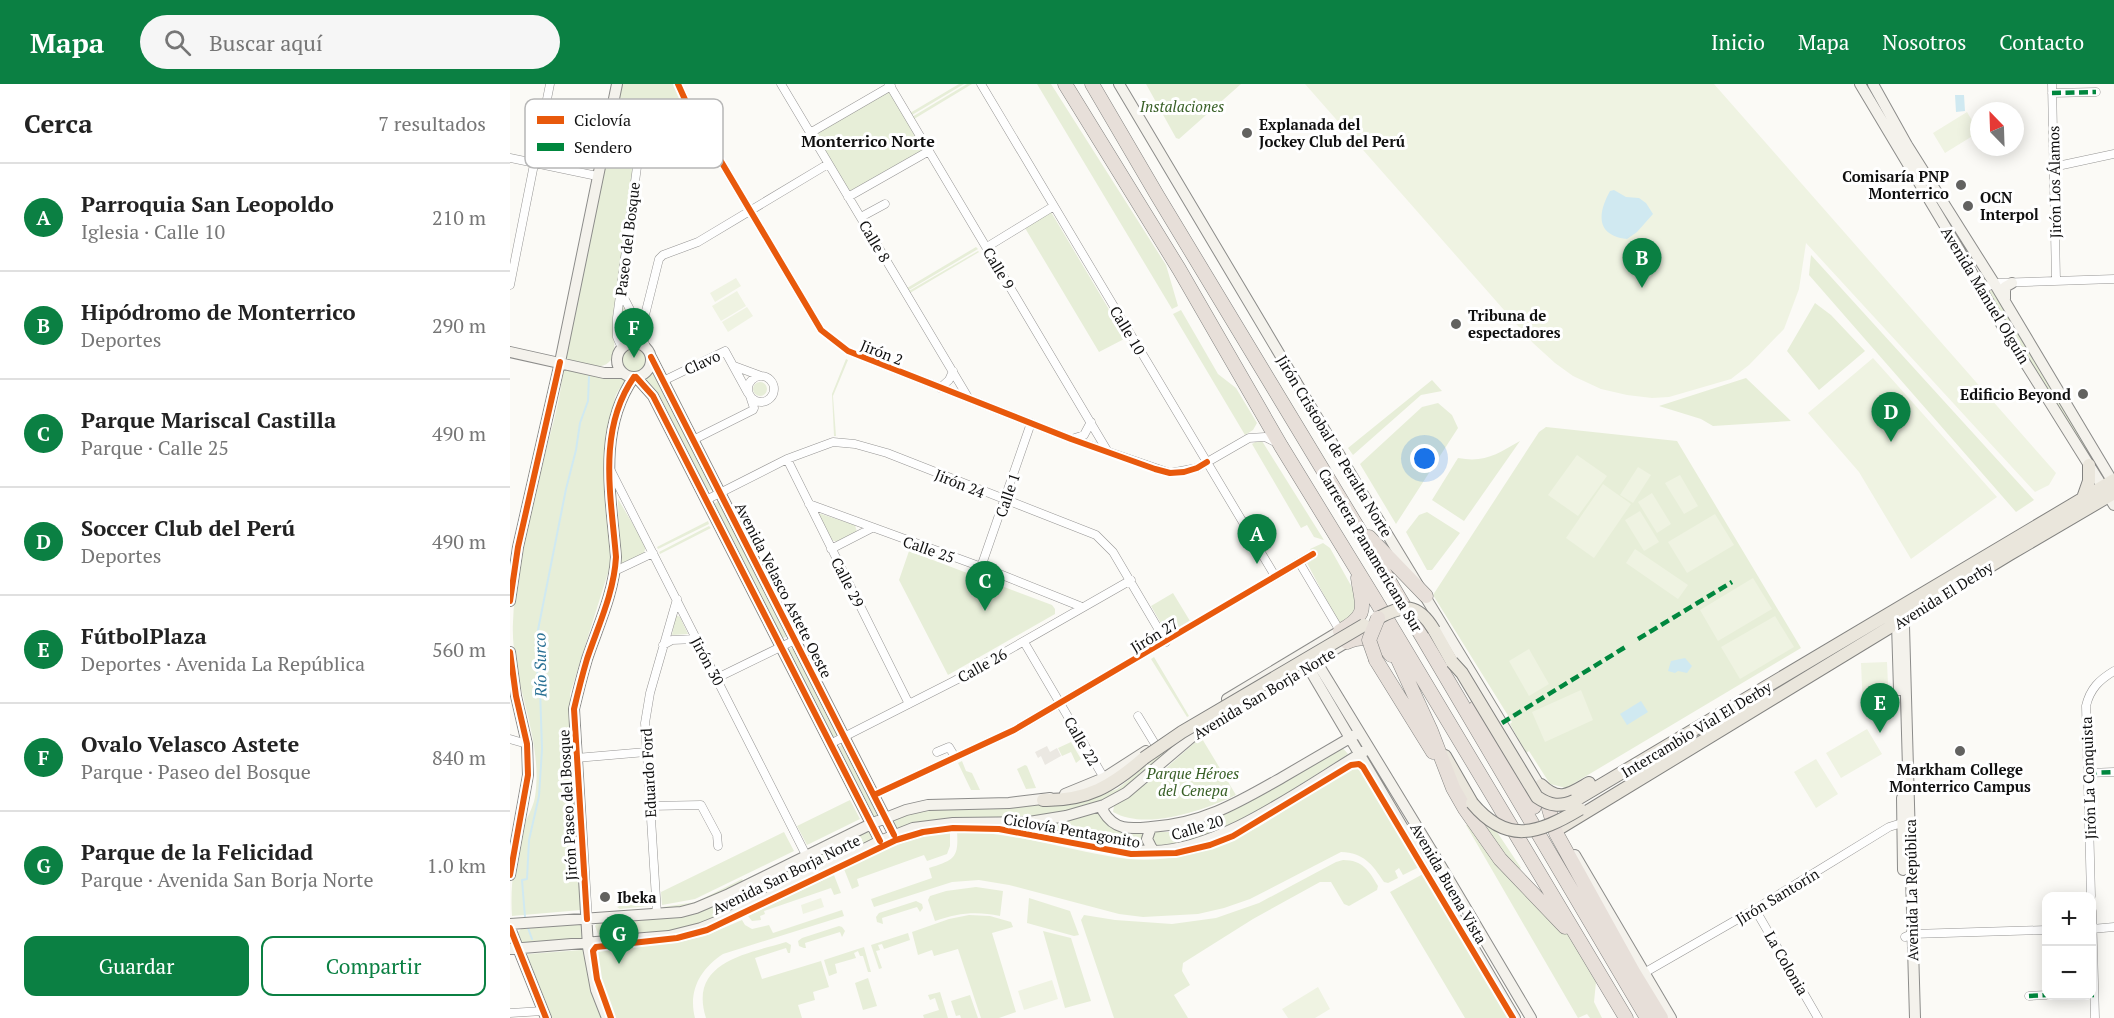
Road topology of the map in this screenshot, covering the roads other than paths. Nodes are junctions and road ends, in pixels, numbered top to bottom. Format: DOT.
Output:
graph roads {
  1 [pos="550,84"];
  2 [pos="617,84"];
  3 [pos="678,84"];
  4 [pos="781,84"];
  5 [pos="981,84"];
  6 [pos="1065,84"];
  7 [pos="1092,84"];
  8 [pos="1119,84"];
  9 [pos="1860,84"];
  10 [pos="1873,84"];
  11 [pos="2052,84"];
  12 [pos="890,85"];
  13 [pos="2096,92"];
  14 [pos="2052,93"];
  15 [pos="547,99"];
  16 [pos="614,99"];
  17 [pos="685,99"];
  18 [pos="810,133"];
  19 [pos="1903,148"];
  20 [pos="929,151"];
  21 [pos="2114,154"];
  22 [pos="510,158"];
  23 [pos="525,160"];
  24 [pos="828,164"];
  25 [pos="723,165"];
  26 [pos="2053,167"];
  27 [pos="533,168"];
  28 [pos="561,168"];
  29 [pos="599,168"];
  30 [pos="637,168"];
  31 [pos="597,176"];
  32 [pos="848,197"];
  33 [pos="885,204"];
  34 [pos="1054,206"];
  35 [pos="750,211"];
  36 [pos="861,218"];
  37 [pos="987,247"];
  38 [pos="2114,279"];
  39 [pos="2056,281"];
  40 [pos="1994,283"];
  41 [pos="2012,283"];
  42 [pos="510,285"];
  43 [pos="1982,290"];
  44 [pos="621,291"];
  45 [pos="2006,303"];
  46 [pos="641,331"];
  47 [pos="622,350"];
  48 [pos="510,352"];
  49 [pos="648,352"];
  50 [pos="560,362"];
  51 [pos="734,366"];
  52 [pos="591,370"];
  53 [pos="953,371"];
  54 [pos="623,373"];
  55 [pos="635,377"];
  56 [pos="763,377"];
  57 [pos="663,381"];
  58 [pos="645,385"];
  59 [pos="625,388"];
  60 [pos="940,388"];
  61 [pos="749,395"];
  62 [pos="969,399"];
  63 [pos="1091,422"];
  64 [pos="1031,423"];
  65 [pos="1071,439"];
  66 [pos="693,440"];
  67 [pos="1281,446"];
  68 [pos="1108,452"];
  69 [pos="787,459"];
  70 [pos="1207,462"];
  71 [pos="2089,465"];
  72 [pos="609,466"];
  73 [pos="2111,489"];
  74 [pos="721,492"];
  75 [pos="2083,498"];
  76 [pos="706,500"];
  77 [pos="1005,500"];
  78 [pos="809,504"];
  79 [pos="872,528"];
  80 [pos="1358,528"];
  81 [pos="2041,530"];
  82 [pos="831,549"];
  83 [pos="653,553"];
  84 [pos="1313,554"];
  85 [pos="1299,562"];
  86 [pos="1353,563"];
  87 [pos="981,567"];
  88 [pos="615,572"];
  89 [pos="1275,576"];
  90 [pos="1131,579"];
  91 [pos="1426,596"];
  92 [pos="677,599"];
  93 [pos="510,600"];
  94 [pos="1059,600"];
  95 [pos="1376,601"];
  96 [pos="1082,607"];
  97 [pos="1378,618"];
  98 [pos="1059,620"];
  99 [pos="1902,621"];
  100 [pos="1344,637"];
  101 [pos="696,639"];
  102 [pos="795,640"];
  103 [pos="1024,642"];
  104 [pos="1166,642"];
  105 [pos="663,645"];
  106 [pos="781,647"];
  107 [pos="510,652"];
  108 [pos="1305,652"];
  109 [pos="1818,656"];
  110 [pos="1452,662"];
  111 [pos="1311,663"];
  112 [pos="2114,671"];
  113 [pos="1404,674"];
  114 [pos="717,678"];
  115 [pos="1773,699"];
  116 [pos="909,704"];
  117 [pos="1061,704"];
  118 [pos="1138,716"];
  119 [pos="1431,731"];
  120 [pos="1360,732"];
  121 [pos="844,737"];
  122 [pos="1350,738"];
  123 [pos="510,739"];
  124 [pos="527,744"];
  125 [pos="830,744"];
  126 [pos="1155,744"];
  127 [pos="1370,748"];
  128 [pos="646,752"];
  129 [pos="937,752"];
  130 [pos="1360,754"];
  131 [pos="955,757"];
  132 [pos="576,758"];
  133 [pos="2114,772"];
  134 [pos="2088,773"];
  135 [pos="1104,778"];
  136 [pos="1450,780"];
  137 [pos="1541,785"];
  138 [pos="874,795"];
  139 [pos="1043,800"];
  140 [pos="1104,804"];
  141 [pos="1577,805"];
  142 [pos="650,807"];
  143 [pos="1549,809"];
  144 [pos="884,815"];
  145 [pos="1906,822"];
  146 [pos="871,823"];
  147 [pos="993,824"];
  148 [pos="1151,827"];
  149 [pos="1560,828"];
  150 [pos="894,835"];
  151 [pos="880,841"];
  152 [pos="718,846"];
  153 [pos="825,846"];
  154 [pos="1153,851"];
  155 [pos="806,855"];
  156 [pos="834,864"];
  157 [pos="1562,872"];
  158 [pos="510,874"];
  159 [pos="731,892"];
  160 [pos="2091,892"];
  161 [pos="1755,909"];
  162 [pos="741,911"];
  163 [pos="657,915"];
  164 [pos="586,919"];
  165 [pos="510,926"];
  166 [pos="2114,927"];
  167 [pos="2096,929"];
  168 [pos="2042,930"];
  169 [pos="1908,935"];
  170 [pos="588,941"];
  171 [pos="1580,941"];
  172 [pos="514,949"];
  173 [pos="1644,973"];
  174 [pos="1600,974"];
  175 [pos="2042,995"];
  176 [pos="2029,996"];
  177 [pos="2093,1000"];
  178 [pos="510,1013"];
  179 [pos="545,1015"];
  180 [pos="606,1018"];
  181 [pos="1515,1018"];
  182 [pos="1531,1018"];
  183 [pos="1615,1018"];
  184 [pos="1626,1018"];
  185 [pos="1647,1018"];
  186 [pos="1661,1018"];
  187 [pos="1671,1018"];
  188 [pos="1818,1018"];
  189 [pos="1907,1018"];
  190 [pos="1915,1018"];
  191 [pos="2095,1018"];
  1 -- 15 [label="street"];
  2 -- 16 [label="street"];
  3 -- 17 [label="street, Jirón 2"];
  4 -- 18 [label="street, Calle 8"];
  5 -- 34 [label="street, Calle 10"];
  6 -- 67 [label="highway, Carretera Panamericana Sur"];
  7 -- 80 [label="highway, Carretera Panamericana Sur"];
  8 -- 91 [label="street, Jirón Cristobal de Peralta Norte"];
  9 -- 19 [label="street, Avenida Manuel Olguín"];
  10 -- 19 [label="street, Avenida Manuel Olguín"];
  11 -- 14 [label="street, Jirón Los Álamos"];
  12 -- 18 [label="street"];
  12 -- 20 [label="street, Calle 9"];
  13 -- 14 [label="street"];
  14 -- 26 [label="street, Jirón Los Álamos"];
  18 -- 24 [label="street, Calle 8"];
  19 -- 40 [label="street, Avenida Manuel Olguín"];
  19 -- 43 [label="street, Avenida Manuel Olguín"];
  20 -- 32 [label="street"];
  20 -- 37 [label="street, Calle 9"];
  21 -- 26 [label="street"];
  22 -- 23 [label="street"];
  24 -- 32 [label="street, Calle 8"];
  24 -- 35 [label="street"];
  25 -- 35 [label="street, Jirón 2"];
  26 -- 39 [label="street, Jirón Los Álamos"];
  27 -- 42 [label="street"];
  28 -- 31 [label="street"];
  29 -- 31 [label="street"];
  30 -- 44 [label="street, Paseo del Bosque"];
  31 -- 50 [label="street"];
  32 -- 36 [label="street, Calle 8"];
  33 -- 36 [label="street"];
  34 -- 37 [label="street"];
  34 -- 70 [label="street, Calle 10"];
  35 -- 46 [label="street"];
  35 -- 60 [label="street, Jirón 2"];
  36 -- 53 [label="street, Calle 8"];
  37 -- 63 [label="street, Calle 9"];
  38 -- 39 [label="street"];
  39 -- 41 [label="street"];
  40 -- 41 [label="street"];
  40 -- 43 [label="street"];
  40 -- 45 [label="street, Avenida Manuel Olguín"];
  41 -- 45 [label="street"];
  43 -- 71 [label="street, Avenida Manuel Olguín"];
  44 -- 46 [label="street"];
  44 -- 47 [label="street, Paseo del Bosque"];
  45 -- 73 [label="street, Avenida Manuel Olguín"];
  46 -- 47 [label="street"];
  46 -- 49 [label="street"];
  47 -- 49 [label="street"];
  47 -- 52 [label="street"];
  47 -- 54 [label="street"];
  48 -- 50 [label="street"];
  49 -- 55 [label="street"];
  49 -- 57 [label="street, Avenida Velasco Astete Oeste"];
  50 -- 52 [label="street"];
  50 -- 93 [label="street"];
  51 -- 56 [label="street, Clavo"];
  51 -- 57 [label="street, Clavo"];
  51 -- 61 [label="street, Clavo"];
  52 -- 54 [label="street"];
  53 -- 60 [label="street"];
  53 -- 62 [label="street, Calle 8"];
  54 -- 55 [label="street"];
  55 -- 58 [label="street, Avenida Velasco Astete Oeste"];
  55 -- 59 [label="street, Jirón Paseo del Bosque"];
  56 -- 61 [label="street"];
  56 -- 61 [label="street"];
  57 -- 66 [label="street, Avenida Velasco Astete Oeste"];
  58 -- 59 [label="street"];
  58 -- 76 [label="street, Avenida Velasco Astete Oeste"];
  59 -- 72 [label="street, Jirón Paseo del Bosque"];
  60 -- 62 [label="street, Jirón 2"];
  61 -- 66 [label="street, Clavo"];
  62 -- 64 [label="street, Jirón 2"];
  63 -- 65 [label="street"];
  63 -- 68 [label="street, Calle 9"];
  64 -- 65 [label="street, Jirón 2"];
  64 -- 77 [label="street, Calle 1"];
  65 -- 68 [label="street, Jirón 2"];
  66 -- 74 [label="street, Avenida Velasco Astete Oeste"];
  67 -- 70 [label="street, Jirón 2"];
  67 -- 86 [label="highway, Carretera Panamericana Sur"];
  68 -- 70 [label="street, Jirón 2"];
  69 -- 74 [label="street, Jirón 24"];
  69 -- 77 [label="street, Jirón 24"];
  69 -- 78 [label="street, Calle 29"];
  70 -- 89 [label="street, Calle 10"];
  71 -- 73 [label="street, Avenida Manuel Olguín"];
  71 -- 75 [label="main road"];
  72 -- 83 [label="street, Jirón 30"];
  72 -- 88 [label="street, Jirón Paseo del Bosque"];
  73 -- 75 [label="main road, Avenida El Derby"];
  73 -- 81 [label="main road, Avenida El Derby"];
  74 -- 76 [label="street, Jirón 24"];
  74 -- 102 [label="street, Avenida Velasco Astete Oeste"];
  75 -- 81 [label="main road, Avenida El Derby"];
  76 -- 106 [label="street, Avenida Velasco Astete Oeste"];
  77 -- 87 [label="street, Calle 1"];
  77 -- 90 [label="street, Jirón 24"];
  78 -- 79 [label="street, Calle 25"];
  78 -- 82 [label="street, Calle 29"];
  79 -- 82 [label="street"];
  79 -- 87 [label="street, Calle 25"];
  80 -- 91 [label="highway"];
  80 -- 157 [label="highway, Carretera Panamericana Sur"];
  81 -- 99 [label="main road, Avenida El Derby"];
  81 -- 109 [label="main road, Avenida El Derby"];
  82 -- 116 [label="street, Calle 29"];
  83 -- 88 [label="street"];
  83 -- 92 [label="street, Jirón 30"];
  84 -- 85 [label="street, Jirón 27"];
  85 -- 89 [label="street, Jirón 27"];
  85 -- 100 [label="street"];
  86 -- 95 [label="highway, Carretera Panamericana Sur"];
  86 -- 100 [label="highway"];
  87 -- 94 [label="street, Calle 25"];
  88 -- 132 [label="street, Jirón Paseo del Bosque"];
  89 -- 104 [label="street, Jirón 27"];
  90 -- 96 [label="street, Calle 26"];
  90 -- 104 [label="street, Jirón 24"];
  91 -- 137 [label="street, Jirón Cristobal de Peralta Norte"];
  92 -- 101 [label="street, Jirón 30"];
  92 -- 105 [label="street, Eduardo Ford"];
  94 -- 96 [label="street, Calle 25"];
  94 -- 98 [label="street"];
  95 -- 113 [label="highway"];
  95 -- 171 [label="highway, Carretera Panamericana Sur"];
  96 -- 98 [label="street, Calle 26"];
  97 -- 110 [label="main road, bridge"];
  97 -- 136 [label="highway, bridge"];
  97 -- 139 [label="main road, bridge"];
  98 -- 103 [label="street, Calle 26"];
  99 -- 115 [label="main road, Avenida El Derby"];
  99 -- 145 [label="street, Avenida La República"];
  100 -- 108 [label="street, Avenida San Borja Norte"];
  100 -- 111 [label="street, Avenida San Borja Norte"];
  100 -- 113 [label="highway"];
  101 -- 105 [label="street"];
  101 -- 114 [label="street, Jirón 30"];
  102 -- 106 [label="street"];
  102 -- 121 [label="street, Avenida Velasco Astete Oeste"];
  103 -- 116 [label="street, Calle 26"];
  103 -- 117 [label="street, Calle 22"];
  104 -- 117 [label="street, Jirón 27"];
  105 -- 128 [label="street, Eduardo Ford"];
  106 -- 114 [label="street"];
  106 -- 125 [label="street, Avenida Velasco Astete Oeste"];
  107 -- 124 [label="street"];
  108 -- 111 [label="street, Avenida Buena Vista"];
  108 -- 126 [label="street, Avenida San Borja Norte"];
  109 -- 137 [label="main road"];
  109 -- 141 [label="main road, Intercambio Vial El Derby"];
  110 -- 141 [label="main road, bridge"];
  110 -- 157 [label="highway"];
  111 -- 120 [label="street, Avenida Buena Vista"];
  111 -- 122 [label="street, Avenida Buena Vista"];
  111 -- 140 [label="street, Avenida San Borja Norte"];
  112 -- 134 [label="street, Jirón La Conquista"];
  113 -- 119 [label="highway"];
  114 -- 155 [label="street, Jirón 30"];
  115 -- 141 [label="main road"];
  115 -- 149 [label="main road"];
  116 -- 121 [label="street, Calle 26"];
  117 -- 131 [label="street, Jirón 27"];
  117 -- 135 [label="street, Calle 22"];
  118 -- 126 [label="street"];
  119 -- 136 [label="highway"];
  119 -- 141 [label="main road, bridge"];
  120 -- 122 [label="street, Calle 20"];
  120 -- 127 [label="street, Avenida Buena Vista"];
  121 -- 125 [label="street, Calle 26"];
  121 -- 138 [label="street, Avenida Velasco Astete Oeste"];
  122 -- 130 [label="street, Avenida Buena Vista"];
  122 -- 148 [label="street, Calle 20"];
  123 -- 124 [label="street"];
  124 -- 158 [label="street"];
  125 -- 146 [label="street, Avenida Velasco Astete Oeste"];
  126 -- 135 [label="street, Avenida San Borja Norte"];
  127 -- 130 [label="street, Calle 20"];
  127 -- 182 [label="street, Avenida Buena Vista"];
  128 -- 132 [label="street"];
  128 -- 142 [label="street, Eduardo Ford"];
  129 -- 131 [label="street"];
  130 -- 154 [label="street, Calle 20"];
  130 -- 181 [label="street, Avenida Buena Vista"];
  131 -- 138 [label="street, Jirón 27"];
  132 -- 164 [label="street, Jirón Paseo del Bosque"];
  133 -- 134 [label="street"];
  134 -- 160 [label="street, Jirón La Conquista"];
  135 -- 139 [label="street, Avenida San Borja Norte"];
  136 -- 171 [label="highway"];
  137 -- 143 [label="street, Jirón Cristobal de Peralta Norte"];
  138 -- 144 [label="street, Avenida Velasco Astete Oeste"];
  139 -- 144 [label="street, Avenida San Borja Norte"];
  140 -- 147 [label="street, Avenida San Borja Norte"];
  140 -- 148 [label="street, Calle 20"];
  142 -- 152 [label="street"];
  142 -- 163 [label="street, Eduardo Ford"];
  143 -- 149 [label="street, Jirón Cristobal de Peralta Norte"];
  143 -- 186 [label="highway"];
  144 -- 146 [label="street, Avenida San Borja Norte"];
  144 -- 150 [label="street, Avenida Velasco Astete Oeste"];
  145 -- 161 [label="street, Jirón Santorín"];
  145 -- 169 [label="street, Avenida La República"];
  146 -- 151 [label="street, Avenida Velasco Astete Oeste"];
  146 -- 153 [label="street, Avenida San Borja Norte"];
  147 -- 150 [label="street, Avenida San Borja Norte"];
  147 -- 154 [label="street, Calle 20"];
  148 -- 154 [label="street"];
  149 -- 173 [label="street, Jirón Cristobal de Peralta Norte"];
  150 -- 151 [label="street, Avenida San Borja Norte"];
  151 -- 156 [label="street, Avenida San Borja Norte"];
  153 -- 155 [label="street, Avenida San Borja Norte"];
  153 -- 156 [label="street"];
  155 -- 159 [label="street, Avenida San Borja Norte"];
  156 -- 162 [label="street, Avenida San Borja Norte"];
  157 -- 185 [label="highway, Carretera Panamericana Sur"];
  159 -- 162 [label="street"];
  159 -- 163 [label="street, Avenida San Borja Norte"];
  161 -- 173 [label="street, Jirón Santorín"];
  161 -- 188 [label="street, La Colonia"];
  162 -- 170 [label="street, Avenida San Borja Norte"];
  163 -- 164 [label="street, Avenida San Borja Norte"];
  164 -- 165 [label="street, Avenida San Borja Norte"];
  164 -- 170 [label="street, Jirón Paseo del Bosque"];
  165 -- 172 [label="street"];
  166 -- 167 [label="street"];
  168 -- 169 [label="street"];
  169 -- 189 [label="street, Avenida La República"];
  169 -- 190 [label="street, Avenida La República"];
  170 -- 172 [label="street, Avenida San Borja Norte"];
  170 -- 180 [label="street, Jirón Paseo del Bosque"];
  171 -- 174 [label="highway, Carretera Panamericana Sur"];
  172 -- 179 [label="street"];
  173 -- 187 [label="street, Jirón Cristobal de Peralta Norte"];
  174 -- 183 [label="highway"];
  174 -- 184 [label="highway, Carretera Panamericana Sur"];
  175 -- 176 [label="street"];
  177 -- 191 [label="street"];
  178 -- 179 [label="street"];
}
